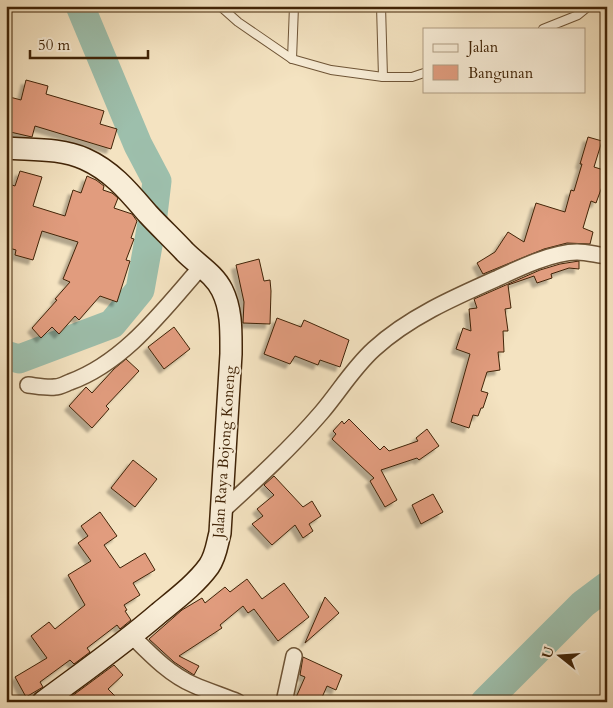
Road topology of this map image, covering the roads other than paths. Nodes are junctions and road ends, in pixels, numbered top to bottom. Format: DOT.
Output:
graph roads {
  1 [pos="220,6"];
  2 [pos="294,6"];
  3 [pos="381,6"];
  4 [pos="577,6"];
  5 [pos="589,6"];
  6 [pos="578,15"];
  7 [pos="546,28"];
  8 [pos="292,59"];
  9 [pos="423,73"];
  10 [pos="382,77"];
  11 [pos="6,148"];
  12 [pos="607,256"];
  13 [pos="194,260"];
  14 [pos="28,385"];
  15 [pos="222,512"];
  16 [pos="132,636"];
  17 [pos="294,656"];
  18 [pos="43,702"];
  19 [pos="238,702"];
  20 [pos="284,702"];
  1 -- 8 [label="lane"];
  2 -- 8 [label="lane"];
  3 -- 10 [label="lane"];
  4 -- 6 [label="lane"];
  5 -- 6 [label="lane"];
  6 -- 7 [label="lane"];
  8 -- 10 [label="lane"];
  9 -- 10 [label="lane"];
  11 -- 13 [label="main road, Jalan Raya Bojong Koneng"];
  12 -- 15 [label="street"];
  13 -- 14 [label="street"];
  13 -- 15 [label="main road, Jalan Raya Bojong Koneng"];
  15 -- 16 [label="main road, Jalan Raya Bojong Koneng"];
  16 -- 18 [label="main road, Jalan Raya Bojong Koneng"];
  16 -- 19 [label="street"];
  17 -- 20 [label="street"];
}
